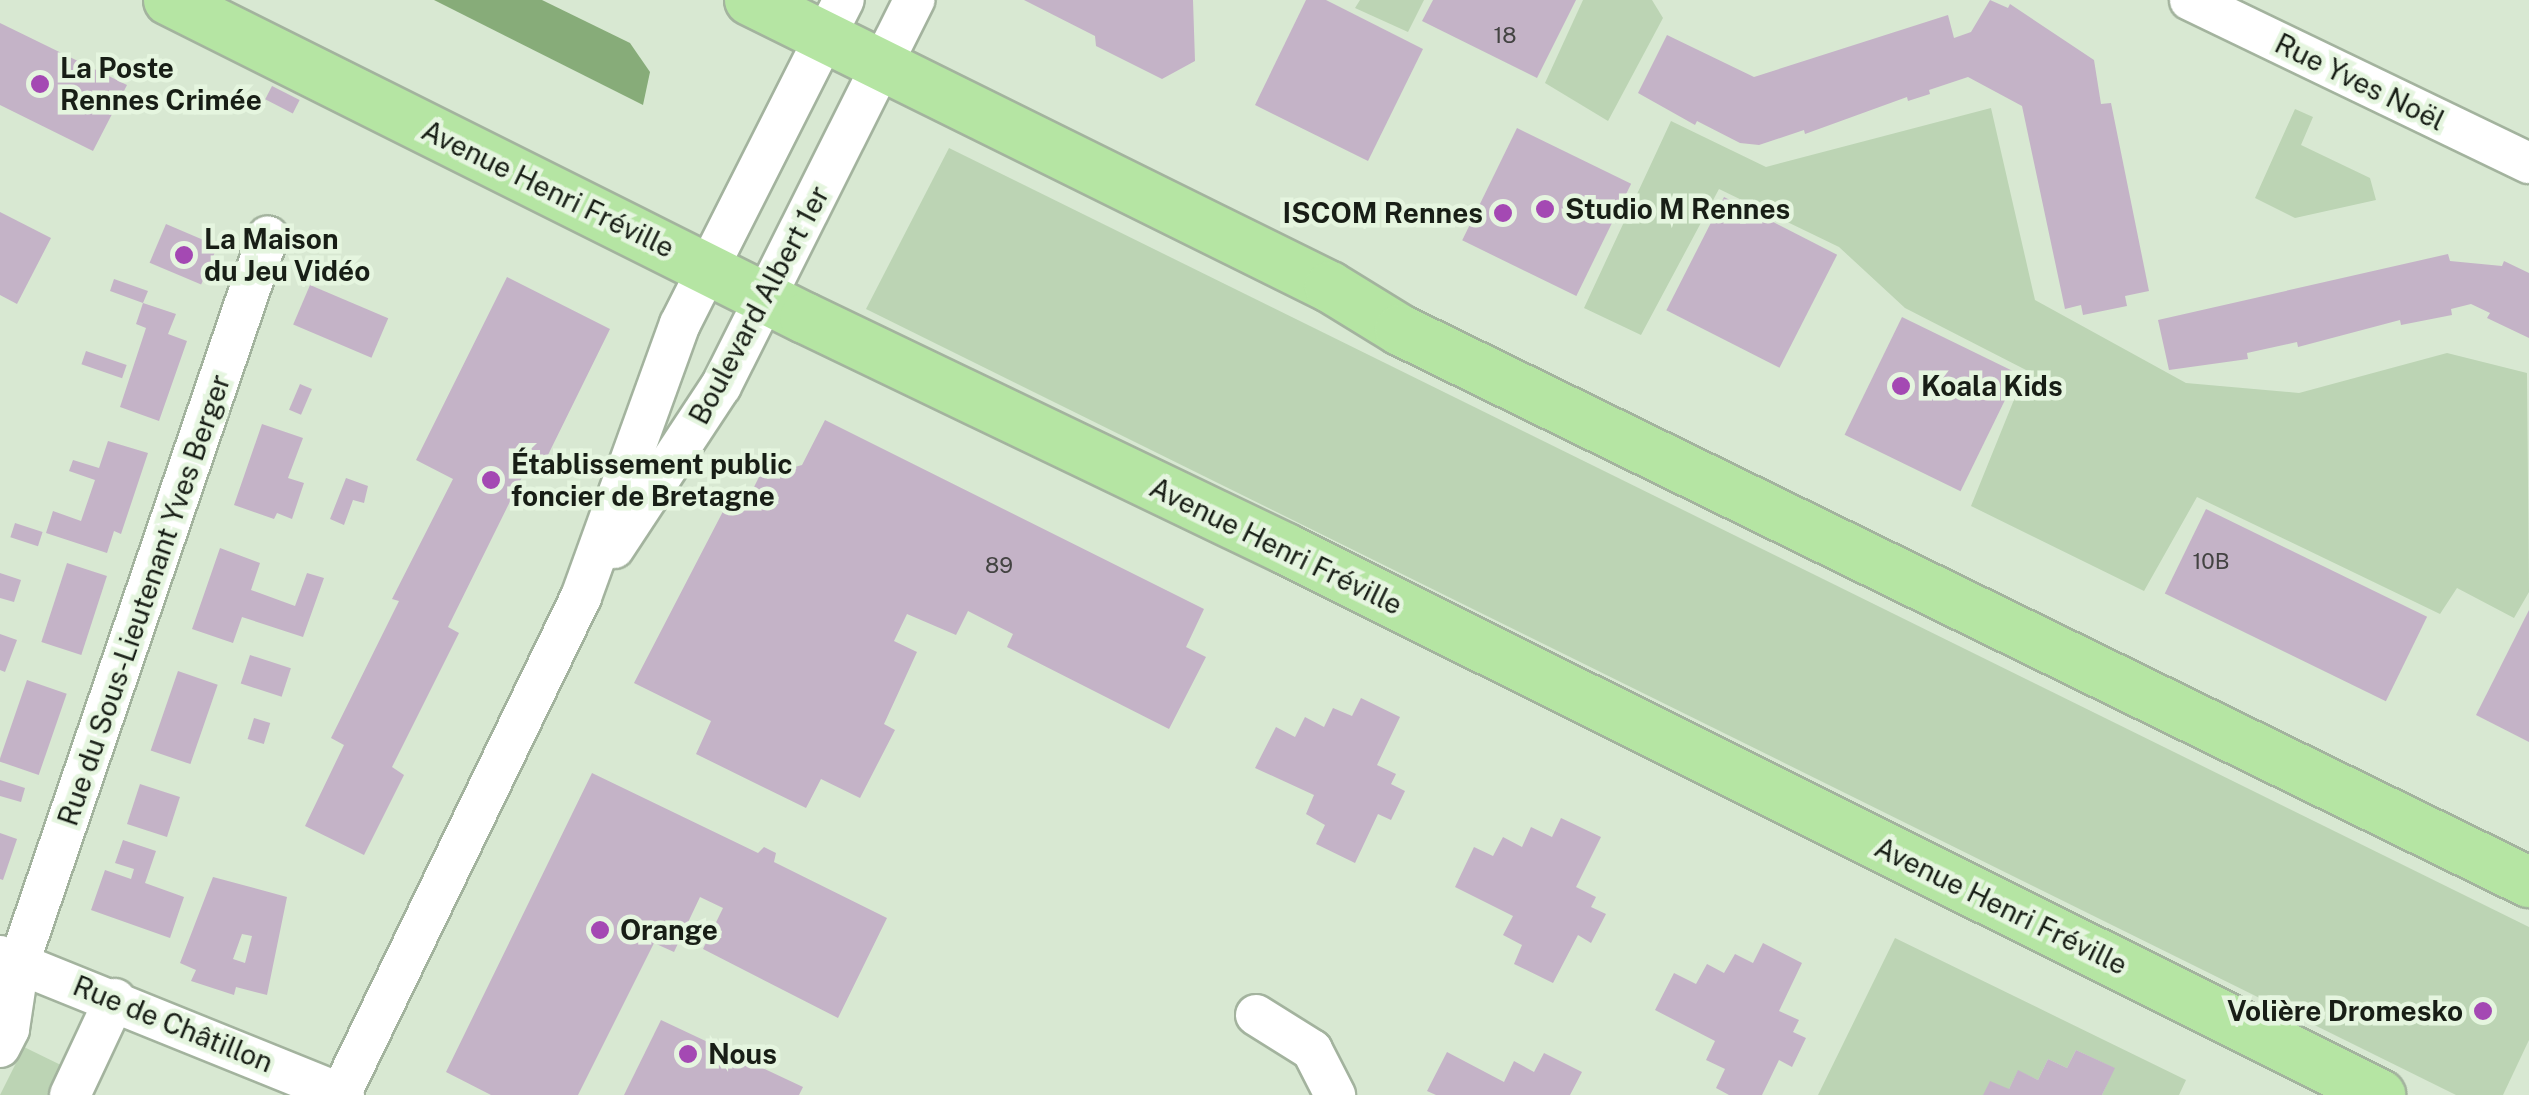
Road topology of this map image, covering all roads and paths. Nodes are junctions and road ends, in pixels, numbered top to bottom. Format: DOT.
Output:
graph roads {
  1 [pos="170,0"];
  2 [pos="750,0"];
  3 [pos="914,0"];
  4 [pos="2190,0"];
  5 [pos="834,19"];
  6 [pos="881,66"];
  7 [pos="2529,163"];
  8 [pos="268,236"];
  9 [pos="708,269"];
  10 [pos="764,298"];
  11 [pos="581,597"];
  12 [pos="2529,882"];
  13 [pos="10,959"];
  14 [pos="115,999"];
  15 [pos="1256,1016"];
  16 [pos="0,1047"];
  17 [pos="342,1094"];
  18 [pos="70,1095"];
  19 [pos="1335,1095"];
  20 [pos="2380,1095"];
  1 -- 9 [label="main road, Avenue Henri Fréville"];
  2 -- 5 [label="main road"];
  3 -- 6 [label="street, Boulevard Albert 1er"];
  4 -- 7 [label="street, Rue Yves Noël"];
  5 -- 6 [label="main road"];
  5 -- 9 [label="street, Boulevard Albert 1er"];
  6 -- 10 [label="street, Boulevard Albert 1er"];
  6 -- 12 [label="main road"];
  8 -- 13 [label="street, Rue du Sous-Lieutenant Yves Berger"];
  9 -- 10 [label="main road, Avenue Henri Fréville"];
  9 -- 11 [label="street, Boulevard Albert 1er"];
  10 -- 11 [label="street, Boulevard Albert 1er"];
  10 -- 20 [label="main road, Avenue Henri Fréville"];
  11 -- 17 [label="street, Boulevard Albert 1er"];
  13 -- 14 [label="street, Rue de Châtillon"];
  13 -- 16 [label="street, Rue du Sous-Lieutenant Yves Berger"];
  14 -- 17 [label="street, Rue de Châtillon"];
  14 -- 18 [label="street"];
  15 -- 19 [label="street"];
}
